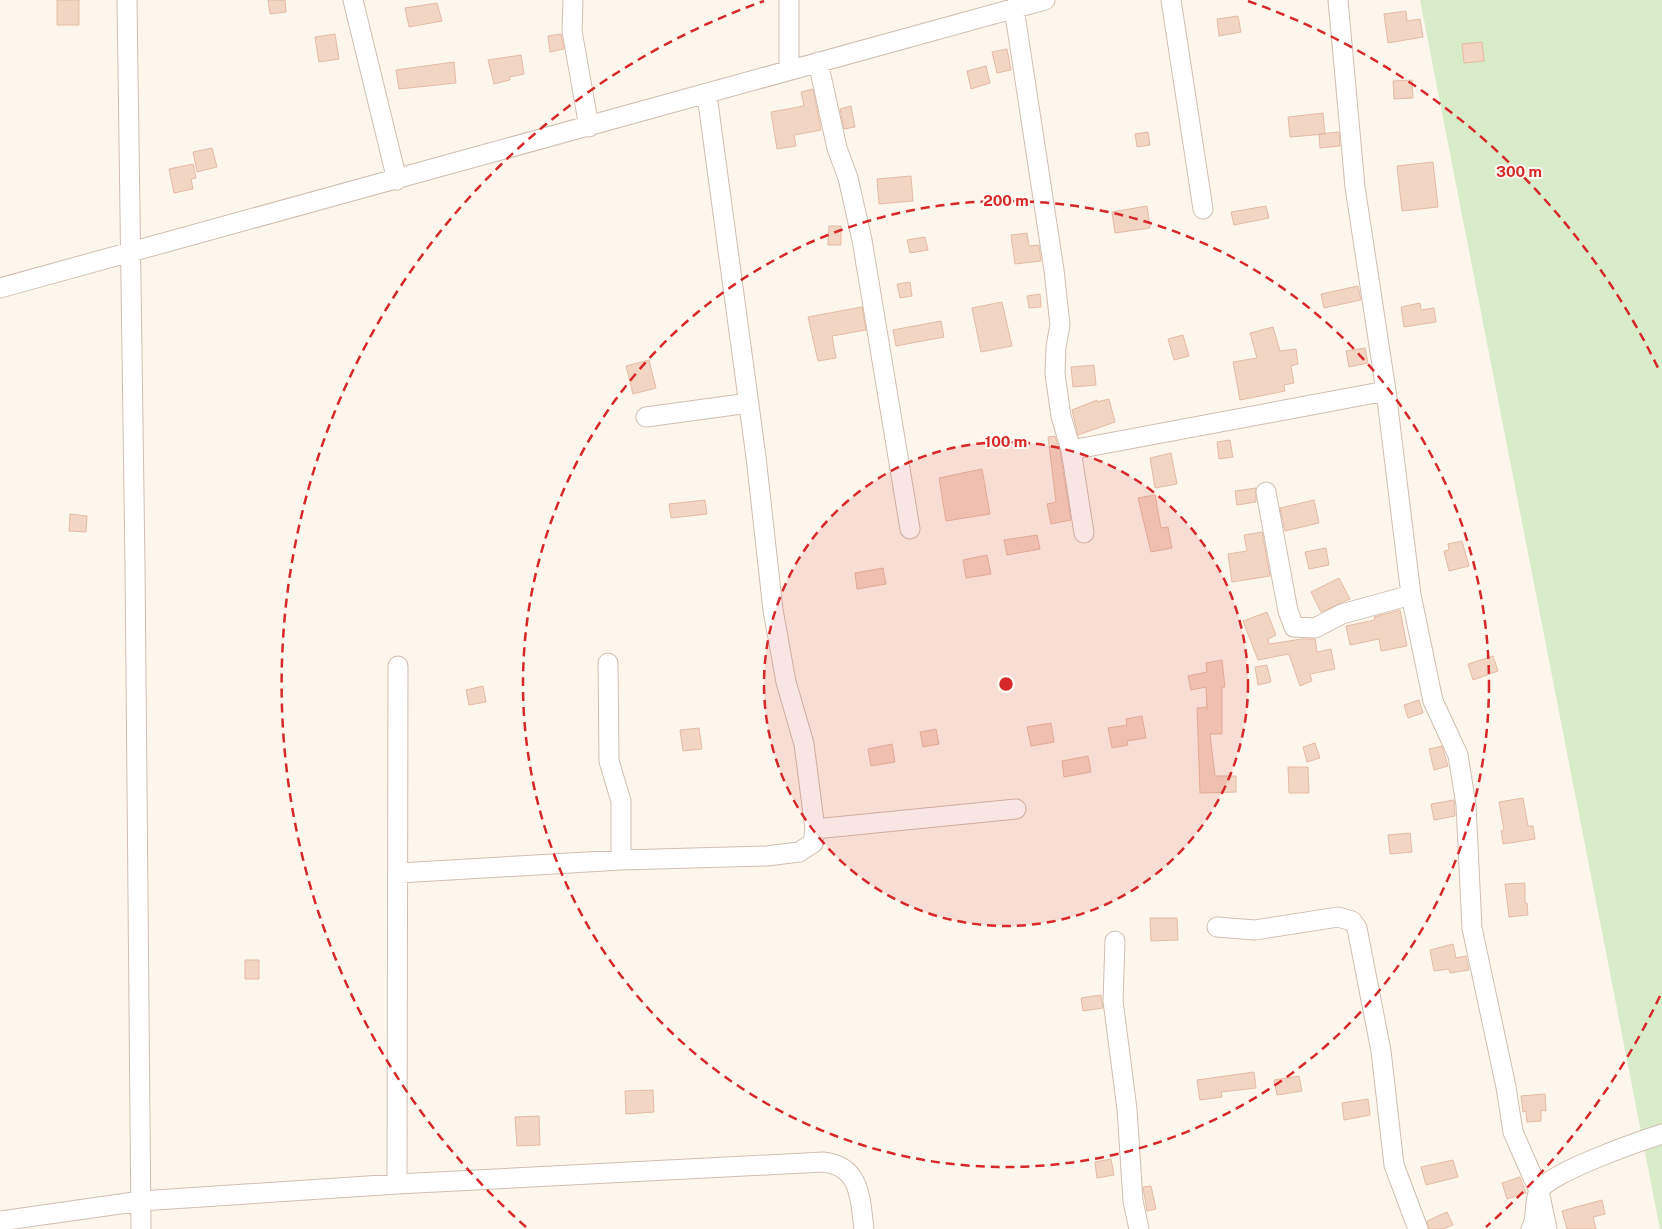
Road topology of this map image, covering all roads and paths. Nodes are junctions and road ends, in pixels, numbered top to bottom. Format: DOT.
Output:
graph roads {
  1 [pos="127,0"];
  2 [pos="353,0"];
  3 [pos="573,0"];
  4 [pos="789,0"];
  5 [pos="1045,0"];
  6 [pos="1171,0"];
  7 [pos="1338,0"];
  8 [pos="1021,5"];
  9 [pos="818,62"];
  10 [pos="789,70"];
  11 [pos="707,95"];
  12 [pos="589,127"];
  13 [pos="397,180"];
  14 [pos="1204,209"];
  15 [pos="130,253"];
  16 [pos="0,288"];
  17 [pos="1386,391"];
  18 [pos="749,403"];
  19 [pos="646,417"];
  20 [pos="1071,450"];
  21 [pos="1266,492"];
  22 [pos="910,529"];
  23 [pos="1084,533"];
  24 [pos="1411,595"];
  25 [pos="608,663"];
  26 [pos="398,666"];
  27 [pos="1016,809"];
  28 [pos="815,829"];
  29 [pos="621,860"];
  30 [pos="399,873"];
  31 [pos="1218,928"];
  32 [pos="1115,940"];
  33 [pos="1662,1134"];
  34 [pos="397,1184"];
  35 [pos="1539,1191"];
  36 [pos="140,1201"];
  37 [pos="0,1221"];
  38 [pos="141,1229"];
  39 [pos="864,1229"];
  40 [pos="1139,1229"];
  41 [pos="1418,1229"];
  42 [pos="1531,1229"];
  43 [pos="1547,1229"];
  1 -- 15 [label="street"];
  2 -- 13 [label="street"];
  3 -- 12 [label="street"];
  4 -- 10 [label="street"];
  5 -- 8 [label="street"];
  6 -- 14 [label="street"];
  7 -- 17 [label="street"];
  8 -- 9 [label="street"];
  8 -- 20 [label="street"];
  9 -- 10 [label="street"];
  9 -- 22 [label="street"];
  10 -- 11 [label="street"];
  11 -- 12 [label="street"];
  11 -- 18 [label="street"];
  12 -- 13 [label="street"];
  13 -- 15 [label="street"];
  15 -- 16 [label="street"];
  15 -- 36 [label="street"];
  17 -- 20 [label="street"];
  17 -- 24 [label="street"];
  18 -- 19 [label="street"];
  18 -- 28 [label="street"];
  20 -- 23 [label="street"];
  21 -- 24 [label="street"];
  24 -- 35 [label="street"];
  25 -- 29 [label="street"];
  26 -- 30 [label="street"];
  27 -- 28 [label="street"];
  28 -- 29 [label="street"];
  29 -- 30 [label="street"];
  30 -- 34 [label="street"];
  31 -- 41 [label="street"];
  32 -- 40 [label="street"];
  33 -- 35 [label="street"];
  34 -- 36 [label="street"];
  34 -- 39 [label="street"];
  35 -- 42 [label="street"];
  35 -- 43 [label="street"];
  36 -- 37 [label="street"];
  36 -- 38 [label="street"];
}
